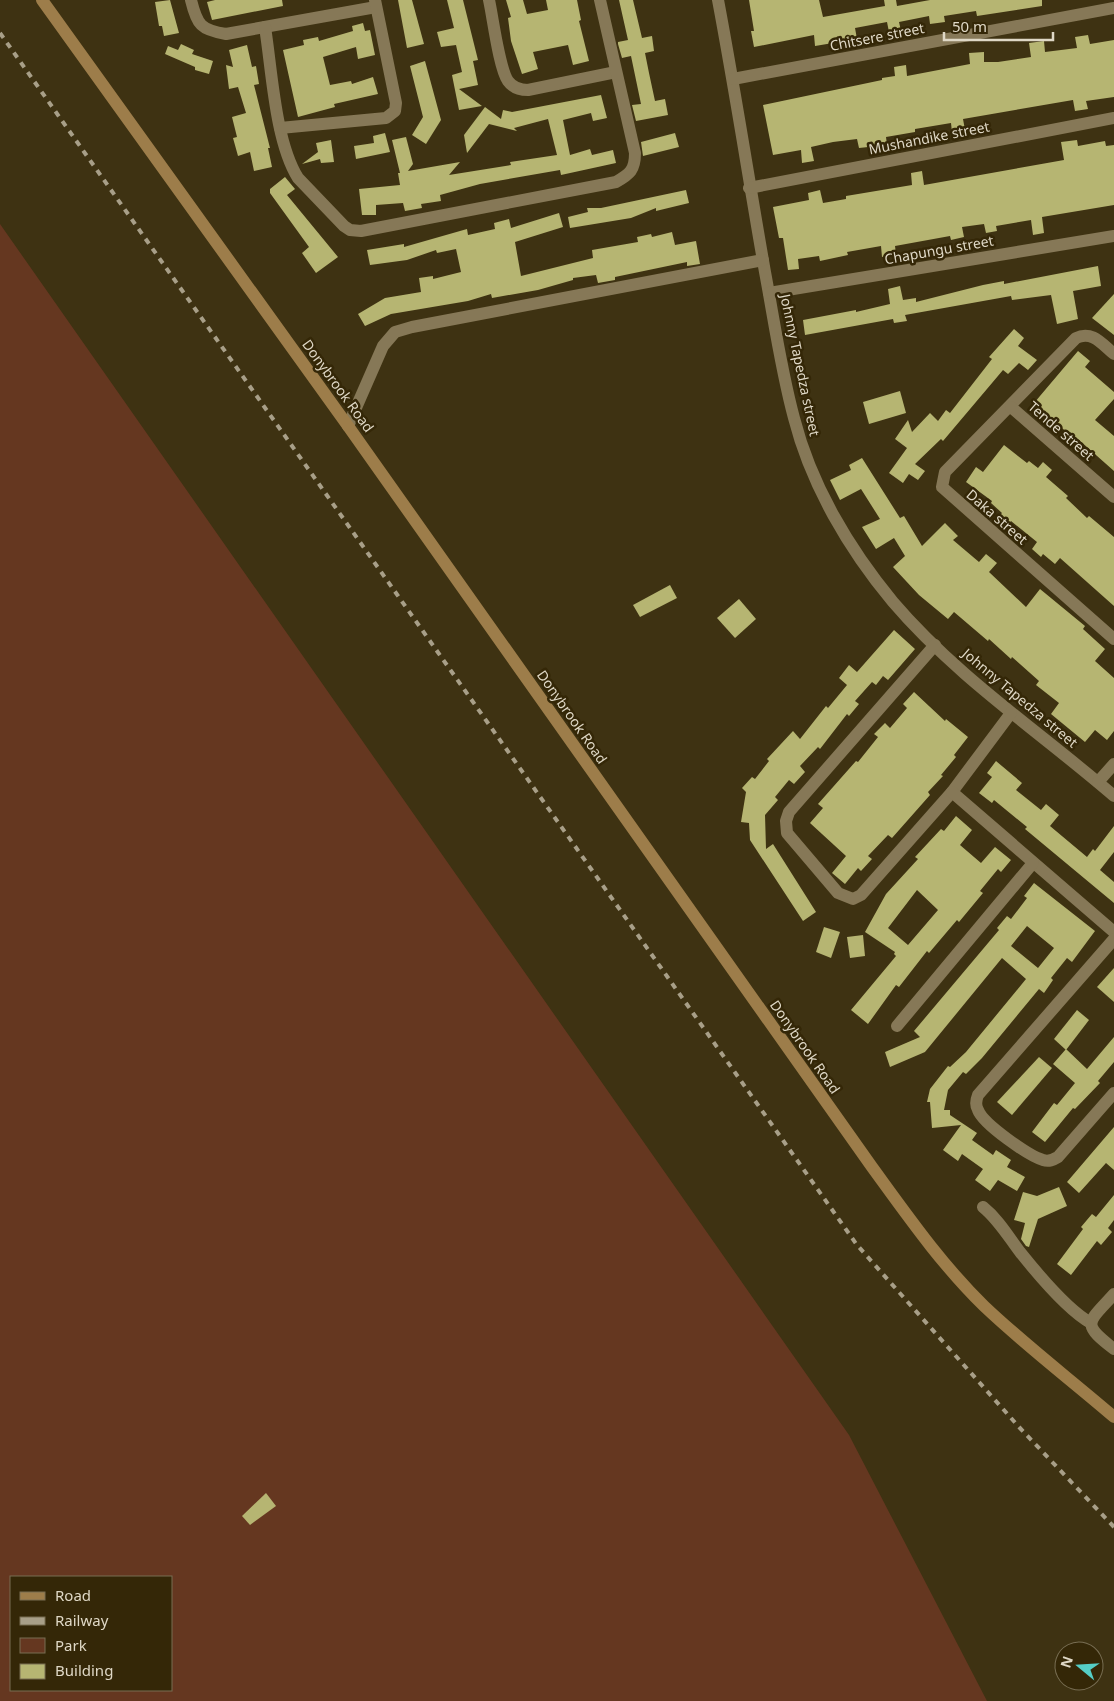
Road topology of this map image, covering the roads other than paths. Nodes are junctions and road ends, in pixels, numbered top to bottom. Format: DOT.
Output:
graph roads {
  1 [pos="42,0"];
  2 [pos="191,0"];
  3 [pos="489,0"];
  4 [pos="600,0"];
  5 [pos="718,0"];
  6 [pos="376,3"];
  7 [pos="1114,8"];
  8 [pos="265,27"];
  9 [pos="616,72"];
  10 [pos="733,79"];
  11 [pos="1114,118"];
  12 [pos="280,128"];
  13 [pos="749,188"];
  14 [pos="1114,236"];
  15 [pos="763,260"];
  16 [pos="769,293"];
  17 [pos="1114,354"];
  18 [pos="1010,407"];
  19 [pos="348,426"];
  20 [pos="1114,497"];
  21 [pos="1114,639"];
  22 [pos="934,646"];
  23 [pos="1011,713"];
  24 [pos="1114,764"];
  25 [pos="1098,782"];
  26 [pos="952,792"];
  27 [pos="1114,796"];
  28 [pos="1033,863"];
  29 [pos="1114,932"];
  30 [pos="1114,939"];
  31 [pos="897,1026"];
  32 [pos="1114,1093"];
  33 [pos="983,1207"];
  34 [pos="1114,1294"];
  35 [pos="1091,1323"];
  36 [pos="1114,1349"];
  37 [pos="1114,1417"];
  1 -- 19 [label="street, Donybrook Road"];
  2 -- 8 [label="street"];
  3 -- 9 [label="street"];
  4 -- 9 [label="street"];
  5 -- 10 [label="street, Johnny Tapedza street"];
  6 -- 8 [label="street"];
  6 -- 12 [label="street"];
  7 -- 10 [label="street, Chitsere street"];
  8 -- 12 [label="street"];
  9 -- 12 [label="street"];
  10 -- 13 [label="street, Johnny Tapedza street"];
  11 -- 13 [label="street, Mushandike street"];
  13 -- 15 [label="street, Johnny Tapedza street"];
  14 -- 16 [label="street, Chapungu street"];
  15 -- 16 [label="street, Johnny Tapedza street"];
  15 -- 19 [label="street"];
  16 -- 22 [label="street, Johnny Tapedza street"];
  17 -- 18 [label="street"];
  18 -- 20 [label="street, Tende street"];
  18 -- 21 [label="street, Daka street"];
  19 -- 37 [label="street, Donybrook Road"];
  22 -- 23 [label="street, Johnny Tapedza street"];
  22 -- 26 [label="street"];
  23 -- 25 [label="street, Johnny Tapedza street"];
  23 -- 26 [label="street"];
  24 -- 25 [label="street"];
  25 -- 27 [label="street, Johnny Tapedza street"];
  26 -- 28 [label="street"];
  28 -- 29 [label="street"];
  28 -- 31 [label="street"];
  30 -- 32 [label="street"];
  33 -- 35 [label="street"];
  34 -- 35 [label="street"];
  35 -- 36 [label="street"];
}
